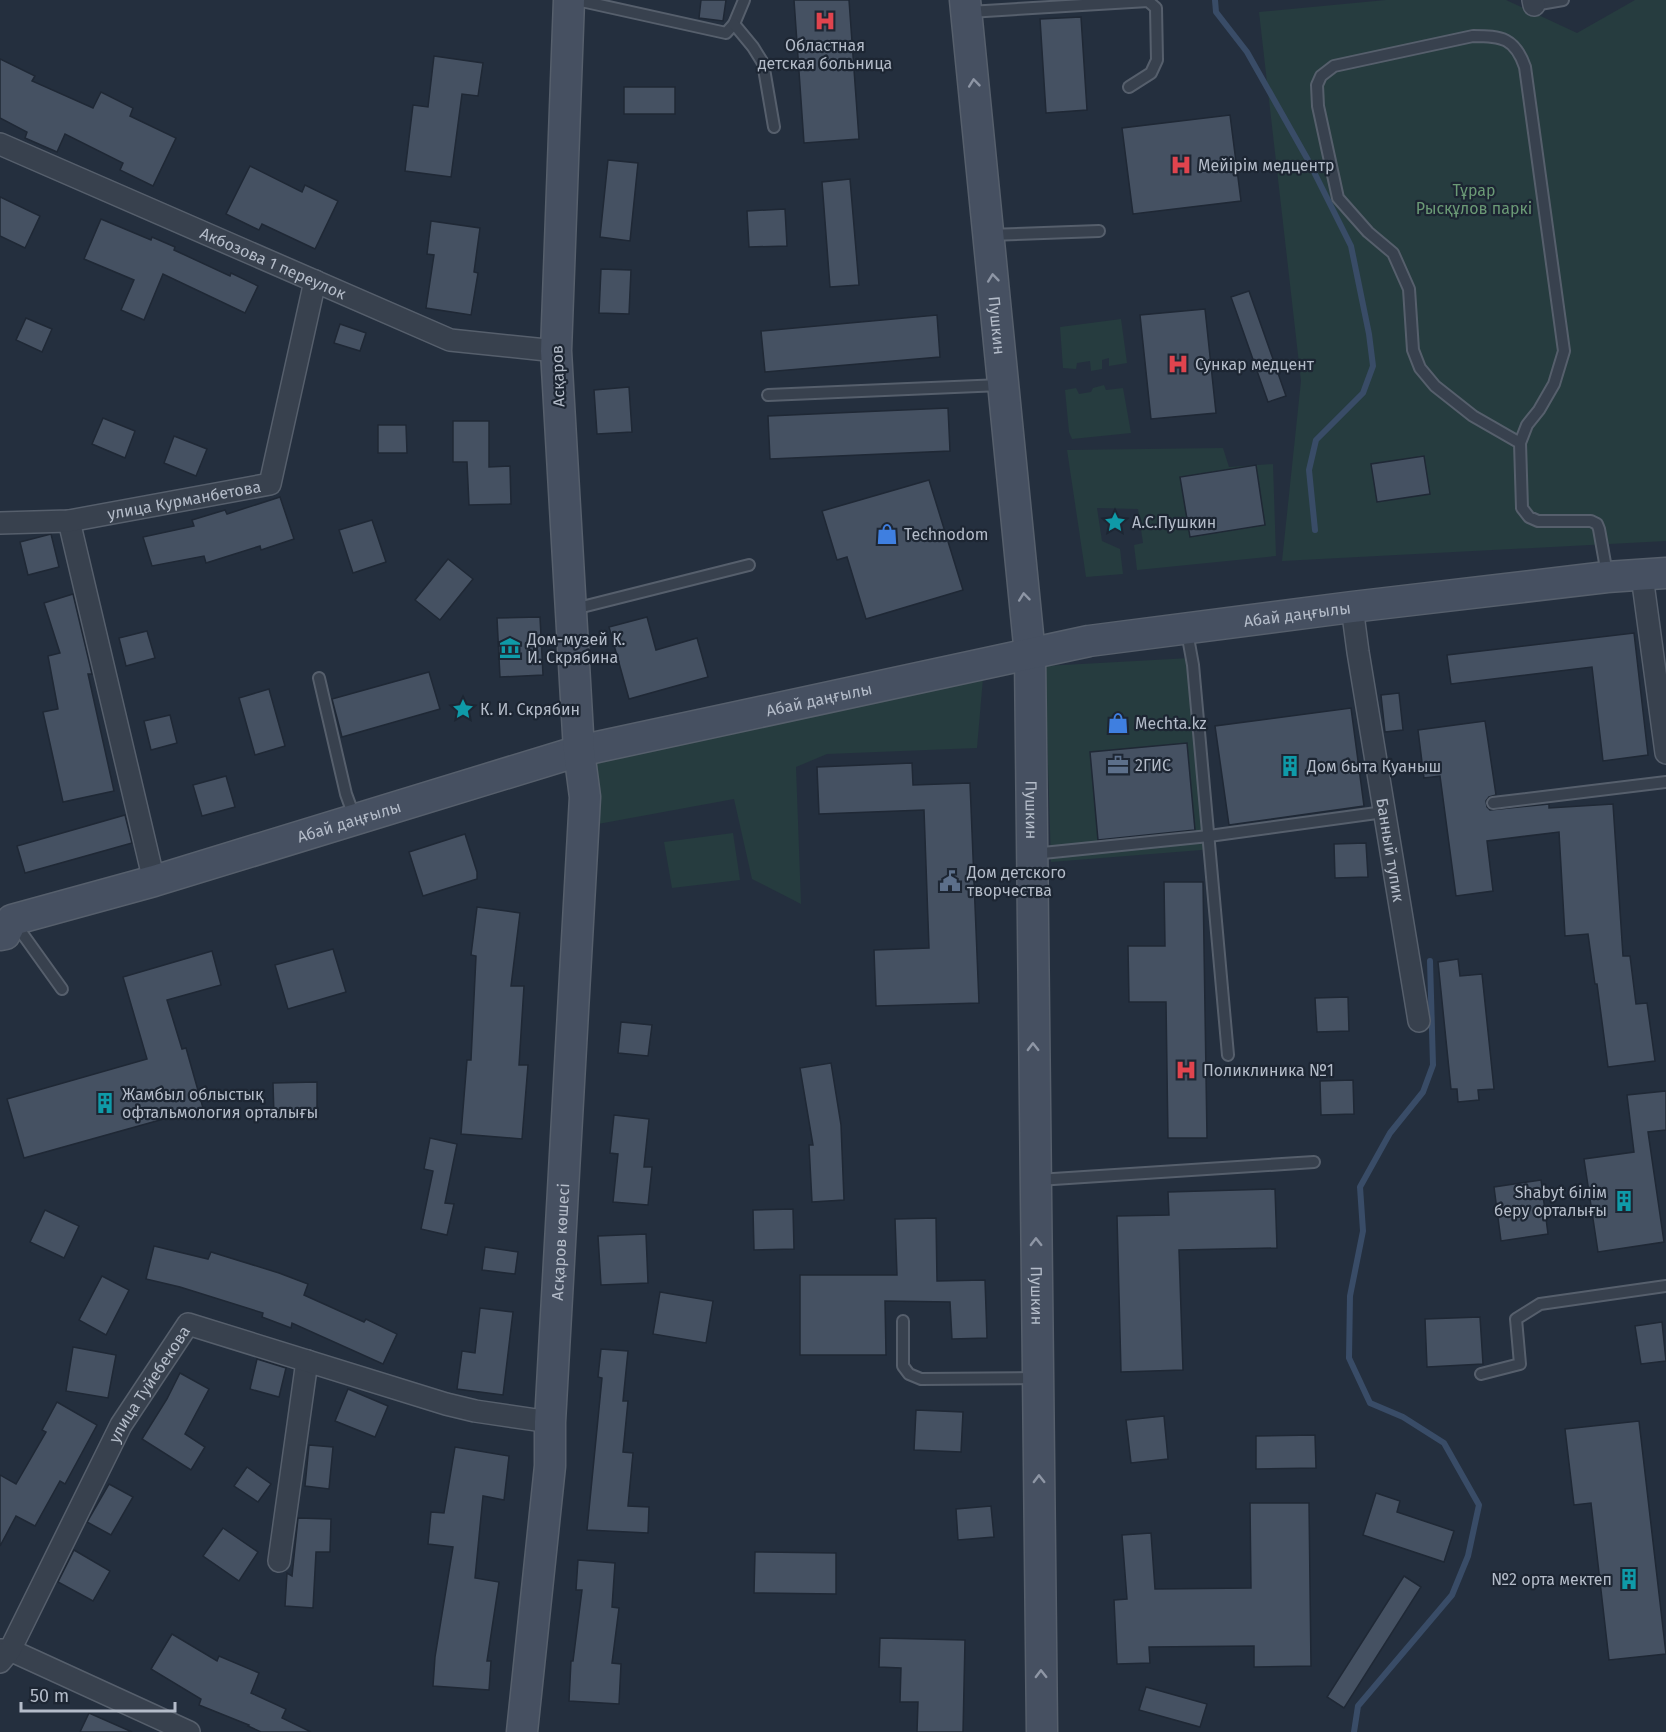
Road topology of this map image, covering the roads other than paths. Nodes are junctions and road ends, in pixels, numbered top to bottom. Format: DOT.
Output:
graph roads {
  1 [pos="569,0"];
  2 [pos="576,0"];
  3 [pos="744,0"];
  4 [pos="1563,0"];
  5 [pos="1533,2"];
  6 [pos="966,6"];
  7 [pos="734,24"];
  8 [pos="1129,87"];
  9 [pos="774,127"];
  10 [pos="0,144"];
  11 [pos="1100,231"];
  12 [pos="988,235"];
  13 [pos="315,281"];
  14 [pos="556,351"];
  15 [pos="1003,384"];
  16 [pos="768,395"];
  17 [pos="1520,443"];
  18 [pos="69,521"];
  19 [pos="0,523"];
  20 [pos="749,566"];
  21 [pos="1654,574"];
  22 [pos="1607,577"];
  23 [pos="1352,607"];
  24 [pos="571,610"];
  25 [pos="1186,628"];
  26 [pos="1030,655"];
  27 [pos="319,678"];
  28 [pos="579,751"];
  29 [pos="1666,753"];
  30 [pos="1666,782"];
  31 [pos="1493,803"];
  32 [pos="1384,812"];
  33 [pos="355,820"];
  34 [pos="1209,836"];
  35 [pos="1031,854"];
  36 [pos="154,881"];
  37 [pos="4,933"];
  38 [pos="62,989"];
  39 [pos="1419,1021"];
  40 [pos="1228,1055"];
  41 [pos="1314,1162"];
  42 [pos="1035,1180"];
  43 [pos="1666,1286"];
  44 [pos="903,1322"];
  45 [pos="307,1361"];
  46 [pos="1481,1374"];
  47 [pos="1037,1378"];
  48 [pos="550,1422"];
  49 [pos="279,1561"];
  50 [pos="3,1654"];
  51 [pos="189,1732"];
  52 [pos="522,1732"];
  53 [pos="1042,1732"];
  1 -- 14 [label="main road, Асқаров"];
  2 -- 7 [label="lane"];
  3 -- 7 [label="lane"];
  4 -- 5 [label="lane"];
  6 -- 8 [label="lane"];
  12 -- 6 [label="main road, Пушкин, one-way"];
  7 -- 9 [label="lane"];
  10 -- 13 [label="street, Акбозова 1 переулок"];
  11 -- 12 [label="lane"];
  15 -- 12 [label="main road, Пушкин, one-way"];
  13 -- 14 [label="street, Акбозова 1 переулок"];
  13 -- 18 [label="street, улица Курманбетова"];
  14 -- 24 [label="main road, Асқаров"];
  15 -- 16 [label="lane"];
  26 -- 15 [label="main road, Пушкин, one-way"];
  17 -- 17 [label="lane"];
  17 -- 22 [label="lane"];
  18 -- 19 [label="street, улица Курманбетова"];
  18 -- 36 [label="street"];
  20 -- 24 [label="lane"];
  21 -- 22 [label="main road, Абай даңғылы"];
  21 -- 29 [label="street"];
  22 -- 23 [label="main road, Абай даңғылы"];
  23 -- 25 [label="main road, Абай даңғылы"];
  23 -- 32 [label="street, Банный тупик"];
  24 -- 28 [label="main road, Асқаров"];
  25 -- 26 [label="main road, Абай даңғылы"];
  25 -- 34 [label="lane"];
  26 -- 28 [label="main road, Абай даңғылы"];
  26 -- 35 [label="main road, Пушкин"];
  27 -- 33 [label="lane"];
  28 -- 33 [label="main road, Абай даңғылы"];
  28 -- 48 [label="main road, Асқаров көшесі"];
  30 -- 31 [label="lane"];
  32 -- 34 [label="lane"];
  32 -- 39 [label="street, Банный тупик"];
  33 -- 36 [label="main road, Абай даңғылы"];
  34 -- 35 [label="lane"];
  34 -- 40 [label="lane"];
  42 -- 35 [label="main road, Пушкин, one-way"];
  36 -- 37 [label="main road, Абай даңғылы"];
  37 -- 38 [label="lane"];
  41 -- 42 [label="lane"];
  47 -- 42 [label="main road, Пушкин, one-way"];
  43 -- 46 [label="lane"];
  44 -- 47 [label="lane"];
  45 -- 48 [label="street, улица Туйебекова"];
  45 -- 49 [label="street"];
  45 -- 50 [label="street, улица Туйебекова"];
  53 -- 47 [label="main road, Пушкин, one-way"];
  48 -- 52 [label="main road, Асқаров көшесі"];
  50 -- 51 [label="street, улица Туйебекова"];
}
